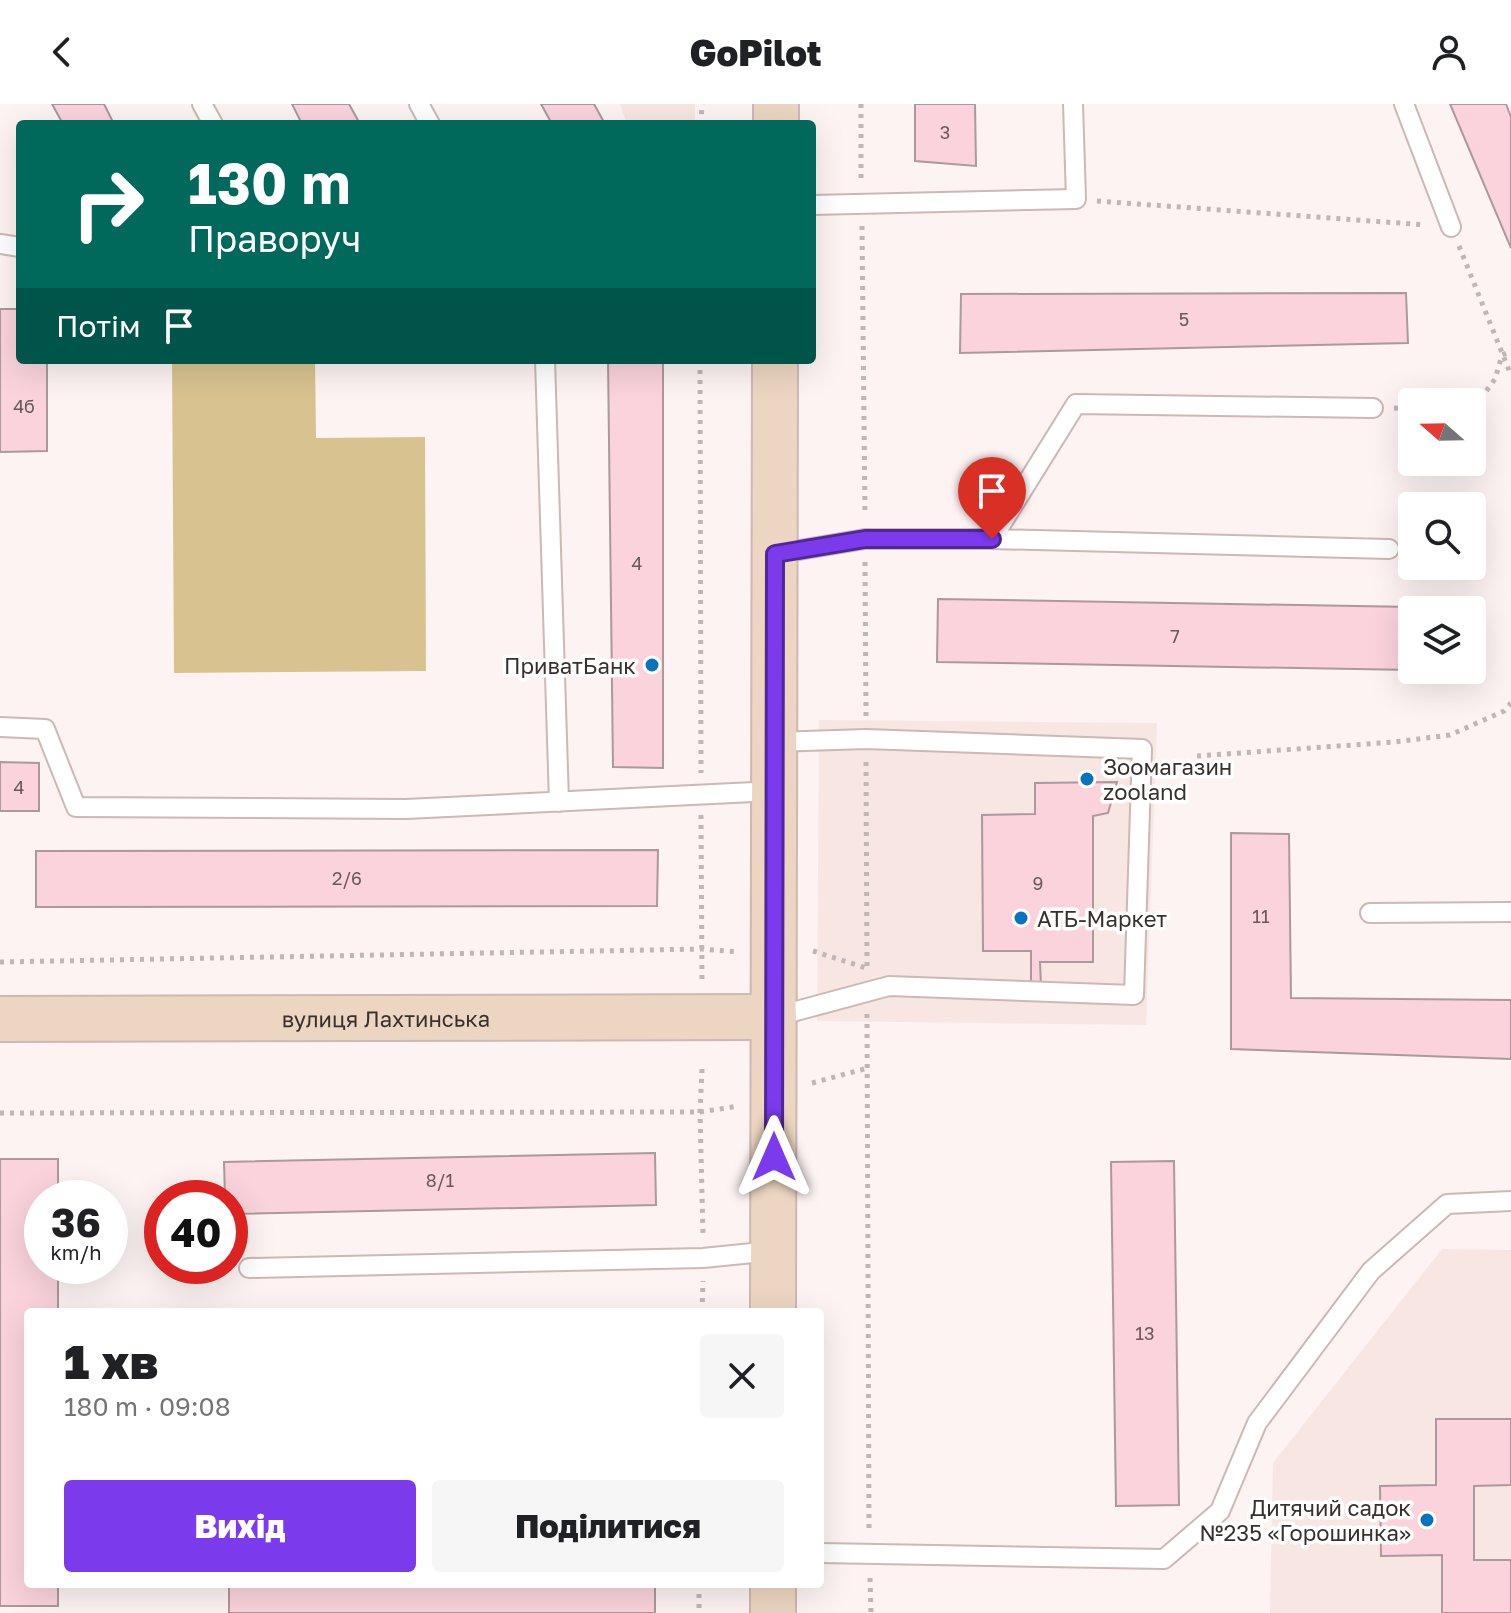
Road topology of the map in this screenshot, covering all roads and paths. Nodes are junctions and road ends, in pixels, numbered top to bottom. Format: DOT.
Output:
graph roads {
  1 [pos="861,104"];
  2 [pos="1073,104"];
  3 [pos="1404,104"];
  4 [pos="1076,199"];
  5 [pos="861,203"];
  6 [pos="816,205"];
  7 [pos="1451,227"];
  8 [pos="1511,351"];
  9 [pos="1502,355"];
  10 [pos="545,364"];
  11 [pos="700,364"];
  12 [pos="775,364"];
  13 [pos="1511,375"];
  14 [pos="1486,391"];
  15 [pos="1373,408"];
  16 [pos="865,539"];
  17 [pos="992,539"];
  18 [pos="1389,549"];
  19 [pos="775,554"];
  20 [pos="1511,703"];
  21 [pos="0,727"];
  22 [pos="866,739"];
  23 [pos="774,742"];
  24 [pos="1197,756"];
  25 [pos="775,791"];
  26 [pos="701,794"];
  27 [pos="559,802"];
  28 [pos="1511,912"];
  29 [pos="1370,913"];
  30 [pos="702,949"];
  31 [pos="813,951"];
  32 [pos="747,952"];
  33 [pos="0,962"];
  34 [pos="867,968"];
  35 [pos="702,986"];
  36 [pos="867,992"];
  37 [pos="774,1017"];
  38 [pos="0,1019"];
  39 [pos="868,1068"];
  40 [pos="702,1069"];
  41 [pos="812,1083"];
  42 [pos="740,1106"];
  43 [pos="700,1112"];
  44 [pos="0,1113"];
  45 [pos="1511,1201"];
  46 [pos="773,1251"];
  47 [pos="703,1258"];
  48 [pos="249,1268"];
  49 [pos="702,1308"];
  50 [pos="773,1308"];
  51 [pos="824,1553"];
  52 [pos="869,1555"];
  53 [pos="699,1588"];
  54 [pos="773,1588"];
  55 [pos="699,1613"];
  56 [pos="773,1613"];
  57 [pos="871,1613"];
  1 -- 5 [label="path"];
  2 -- 4 [label="lane"];
  3 -- 7 [label="lane"];
  4 -- 5 [label="lane"];
  4 -- 7 [label="path"];
  5 -- 6 [label="lane"];
  5 -- 16 [label="path"];
  7 -- 9 [label="path"];
  8 -- 9 [label="path"];
  9 -- 13 [label="path"];
  9 -- 14 [label="path"];
  10 -- 27 [label="lane"];
  11 -- 26 [label="path"];
  12 -- 19 [label="street"];
  15 -- 17 [label="lane"];
  16 -- 17 [label="lane"];
  16 -- 19 [label="lane"];
  16 -- 22 [label="path"];
  17 -- 18 [label="lane"];
  19 -- 23 [label="street"];
  20 -- 24 [label="path"];
  21 -- 27 [label="lane"];
  22 -- 23 [label="lane"];
  22 -- 34 [label="path"];
  22 -- 36 [label="lane"];
  23 -- 25 [label="street"];
  25 -- 26 [label="lane"];
  25 -- 37 [label="street"];
  26 -- 27 [label="lane"];
  26 -- 30 [label="path"];
  28 -- 29 [label="lane"];
  30 -- 32 [label="path"];
  30 -- 33 [label="path"];
  30 -- 35 [label="path"];
  31 -- 34 [label="path"];
  34 -- 36 [label="path"];
  36 -- 37 [label="lane"];
  36 -- 39 [label="path"];
  37 -- 38 [label="street, вулиця Лахтинська"];
  37 -- 46 [label="street"];
  39 -- 41 [label="path"];
  39 -- 52 [label="path"];
  40 -- 43 [label="path"];
  42 -- 43 [label="path"];
  43 -- 44 [label="path"];
  43 -- 47 [label="path"];
  45 -- 52 [label="lane"];
  46 -- 47 [label="lane"];
  46 -- 50 [label="street"];
  47 -- 48 [label="lane"];
  47 -- 49 [label="path"];
  51 -- 52 [label="lane"];
  52 -- 57 [label="path"];
  53 -- 55 [label="path"];
  54 -- 56 [label="street"];
}
